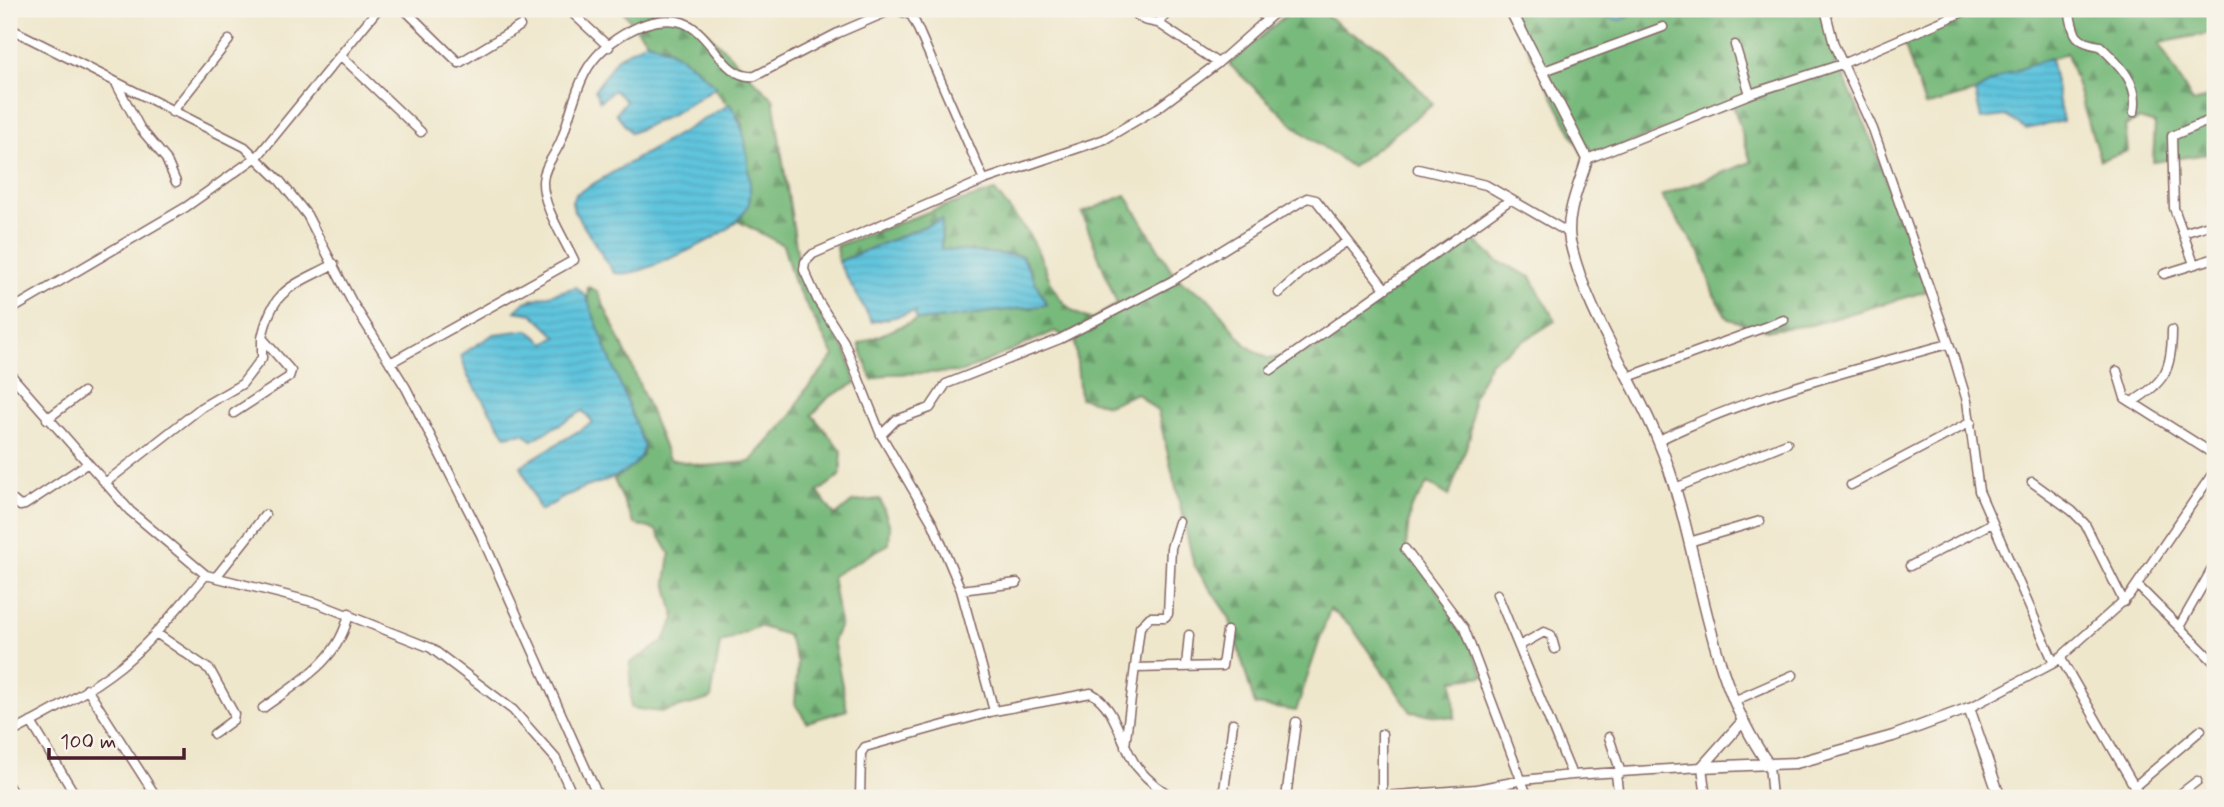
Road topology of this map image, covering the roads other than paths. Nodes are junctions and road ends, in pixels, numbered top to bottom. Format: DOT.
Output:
graph roads {
  1 [pos="378,9"];
  2 [pos="404,9"];
  3 [pos="568,9"];
  4 [pos="1129,9"];
  5 [pos="1171,9"];
  6 [pos="1254,9"];
  7 [pos="1279,9"];
  8 [pos="1510,9"];
  9 [pos="1825,9"];
  10 [pos="1970,9"];
  11 [pos="2069,9"];
  12 [pos="1268,19"];
  13 [pos="1158,23"];
  14 [pos="520,26"];
  15 [pos="1663,27"];
  16 [pos="9,28"];
  17 [pos="229,40"];
  18 [pos="1735,45"];
  19 [pos="609,47"];
  20 [pos="340,55"];
  21 [pos="1218,63"];
  22 [pos="1842,64"];
  23 [pos="1544,71"];
  24 [pos="117,85"];
  25 [pos="1750,94"];
  26 [pos="172,112"];
  27 [pos="2134,112"];
  28 [pos="2215,118"];
  29 [pos="421,132"];
  30 [pos="258,156"];
  31 [pos="1587,159"];
  32 [pos="1418,169"];
  33 [pos="984,180"];
  34 [pos="176,182"];
  35 [pos="1510,200"];
  36 [pos="2215,222"];
  37 [pos="1569,233"];
  38 [pos="2183,233"];
  39 [pos="1347,242"];
  40 [pos="2215,258"];
  41 [pos="334,264"];
  42 [pos="2194,264"];
  43 [pos="2164,274"];
  44 [pos="1384,287"];
  45 [pos="1279,293"];
  46 [pos="9,311"];
  47 [pos="1784,320"];
  48 [pos="2172,330"];
  49 [pos="262,338"];
  50 [pos="1948,344"];
  51 [pos="390,363"];
  52 [pos="1271,370"];
  53 [pos="2117,371"];
  54 [pos="9,373"];
  55 [pos="1628,377"];
  56 [pos="83,392"];
  57 [pos="2132,402"];
  58 [pos="234,413"];
  59 [pos="47,419"];
  60 [pos="1971,422"];
  61 [pos="881,435"];
  62 [pos="1659,440"];
  63 [pos="1787,443"];
  64 [pos="2215,455"];
  65 [pos="88,463"];
  66 [pos="2215,470"];
  67 [pos="2032,482"];
  68 [pos="105,483"];
  69 [pos="1851,485"];
  70 [pos="1675,488"];
  71 [pos="9,497"];
  72 [pos="265,515"];
  73 [pos="1760,521"];
  74 [pos="1179,522"];
  75 [pos="1992,523"];
  76 [pos="1689,542"];
  77 [pos="1405,549"];
  78 [pos="2215,564"];
  79 [pos="1910,566"];
  80 [pos="206,575"];
  81 [pos="216,577"];
  82 [pos="1017,583"];
  83 [pos="2137,585"];
  84 [pos="961,590"];
  85 [pos="1497,594"];
  86 [pos="2124,602"];
  87 [pos="349,613"];
  88 [pos="2179,627"];
  89 [pos="1227,631"];
  90 [pos="156,633"];
  91 [pos="1189,635"];
  92 [pos="1519,646"];
  93 [pos="1555,649"];
  94 [pos="2057,660"];
  95 [pos="2215,663"];
  96 [pos="1186,666"];
  97 [pos="1135,668"];
  98 [pos="1793,675"];
  99 [pos="87,690"];
  100 [pos="1736,700"];
  101 [pos="263,708"];
  102 [pos="1969,708"];
  103 [pos="994,711"];
  104 [pos="1743,721"];
  105 [pos="32,722"];
  106 [pos="1296,722"];
  107 [pos="1233,723"];
  108 [pos="2201,730"];
  109 [pos="1382,733"];
  110 [pos="9,734"];
  111 [pos="214,734"];
  112 [pos="1609,737"];
  113 [pos="1125,746"];
  114 [pos="1769,765"];
  115 [pos="1702,767"];
  116 [pos="1618,773"];
  117 [pos="1572,775"];
  118 [pos="1523,779"];
  119 [pos="2197,781"];
  120 [pos="9,786"];
  121 [pos="2134,786"];
  122 [pos="1494,787"];
  123 [pos="1382,796"];
  124 [pos="16,798"];
  125 [pos="77,798"];
  126 [pos="157,798"];
  127 [pos="574,798"];
  128 [pos="599,798"];
  129 [pos="860,798"];
  130 [pos="1175,798"];
  131 [pos="1223,798"];
  132 [pos="1286,798"];
  133 [pos="1357,798"];
  134 [pos="1527,798"];
  135 [pos="1619,798"];
  136 [pos="1706,798"];
  137 [pos="1772,798"];
  138 [pos="2000,798"];
  139 [pos="2141,798"];
  140 [pos="2175,798"];
  1 -- 20 [label="street"];
  2 -- 14 [label="street"];
  3 -- 19 [label="street"];
  4 -- 13 [label="street"];
  5 -- 13 [label="street"];
  6 -- 12 [label="street"];
  7 -- 12 [label="street"];
  8 -- 23 [label="street"];
  9 -- 22 [label="street"];
  10 -- 22 [label="street"];
  11 -- 27 [label="street"];
  12 -- 21 [label="street"];
  13 -- 21 [label="street"];
  15 -- 23 [label="street"];
  16 -- 24 [label="street"];
  17 -- 26 [label="street"];
  18 -- 25 [label="street"];
  19 -- 33 [label="street"];
  19 -- 51 [label="street"];
  20 -- 29 [label="street"];
  20 -- 30 [label="street"];
  21 -- 33 [label="street"];
  22 -- 25 [label="street"];
  22 -- 50 [label="street"];
  23 -- 31 [label="street"];
  24 -- 26 [label="street"];
  24 -- 34 [label="street"];
  25 -- 31 [label="street"];
  26 -- 30 [label="street"];
  28 -- 38 [label="street"];
  30 -- 41 [label="street"];
  30 -- 46 [label="street"];
  31 -- 37 [label="street"];
  32 -- 35 [label="street"];
  33 -- 61 [label="street"];
  35 -- 37 [label="street"];
  35 -- 44 [label="street"];
  36 -- 38 [label="street"];
  37 -- 55 [label="street"];
  38 -- 42 [label="street"];
  39 -- 44 [label="street"];
  39 -- 45 [label="street"];
  39 -- 61 [label="street"];
  40 -- 42 [label="street"];
  41 -- 49 [label="street"];
  41 -- 51 [label="street"];
  42 -- 43 [label="street"];
  44 -- 52 [label="street"];
  47 -- 55 [label="street"];
  48 -- 57 [label="street"];
  49 -- 58 [label="street"];
  49 -- 68 [label="street"];
  50 -- 60 [label="street"];
  50 -- 62 [label="street"];
  51 -- 128 [label="street"];
  53 -- 57 [label="street"];
  54 -- 59 [label="street"];
  55 -- 62 [label="street"];
  56 -- 59 [label="street"];
  57 -- 64 [label="street"];
  59 -- 65 [label="street"];
  60 -- 69 [label="street"];
  60 -- 75 [label="street"];
  61 -- 84 [label="street"];
  62 -- 70 [label="street"];
  63 -- 70 [label="street"];
  65 -- 68 [label="street"];
  65 -- 71 [label="street"];
  66 -- 83 [label="street"];
  67 -- 86 [label="street"];
  68 -- 80 [label="street"];
  70 -- 76 [label="street"];
  72 -- 81 [label="street"];
  73 -- 76 [label="street"];
  74 -- 97 [label="street"];
  75 -- 79 [label="street"];
  75 -- 94 [label="street"];
  76 -- 100 [label="street"];
  77 -- 118 [label="street"];
  78 -- 88 [label="street"];
  80 -- 81 [label="street"];
  80 -- 90 [label="street"];
  81 -- 87 [label="street"];
  82 -- 84 [label="street"];
  83 -- 86 [label="street"];
  83 -- 88 [label="street"];
  84 -- 103 [label="street"];
  85 -- 92 [label="street"];
  86 -- 94 [label="street"];
  87 -- 101 [label="street"];
  87 -- 127 [label="street"];
  88 -- 95 [label="street"];
  89 -- 96 [label="street"];
  90 -- 99 [label="street"];
  90 -- 111 [label="street"];
  91 -- 96 [label="street"];
  92 -- 93 [label="street"];
  92 -- 117 [label="street"];
  94 -- 102 [label="street"];
  94 -- 121 [label="street"];
  96 -- 97 [label="street"];
  97 -- 113 [label="street"];
  98 -- 100 [label="street"];
  99 -- 105 [label="street"];
  99 -- 126 [label="street"];
  100 -- 104 [label="street"];
  102 -- 114 [label="street"];
  102 -- 138 [label="street"];
  103 -- 113 [label="street"];
  103 -- 129 [label="street"];
  104 -- 114 [label="street"];
  104 -- 115 [label="street"];
  105 -- 110 [label="street"];
  105 -- 125 [label="street"];
  106 -- 132 [label="street"];
  107 -- 131 [label="street"];
  108 -- 121 [label="street"];
  109 -- 123 [label="street"];
  112 -- 116 [label="street"];
  113 -- 130 [label="street"];
  114 -- 115 [label="street"];
  114 -- 137 [label="street"];
  115 -- 116 [label="street"];
  115 -- 136 [label="street"];
  116 -- 117 [label="street"];
  116 -- 135 [label="street"];
  117 -- 118 [label="street"];
  118 -- 122 [label="street"];
  118 -- 134 [label="street"];
  119 -- 140 [label="street"];
  120 -- 124 [label="street"];
  121 -- 139 [label="street"];
  122 -- 123 [label="street"];
  122 -- 134 [label="street"];
  123 -- 133 [label="street"];
}
